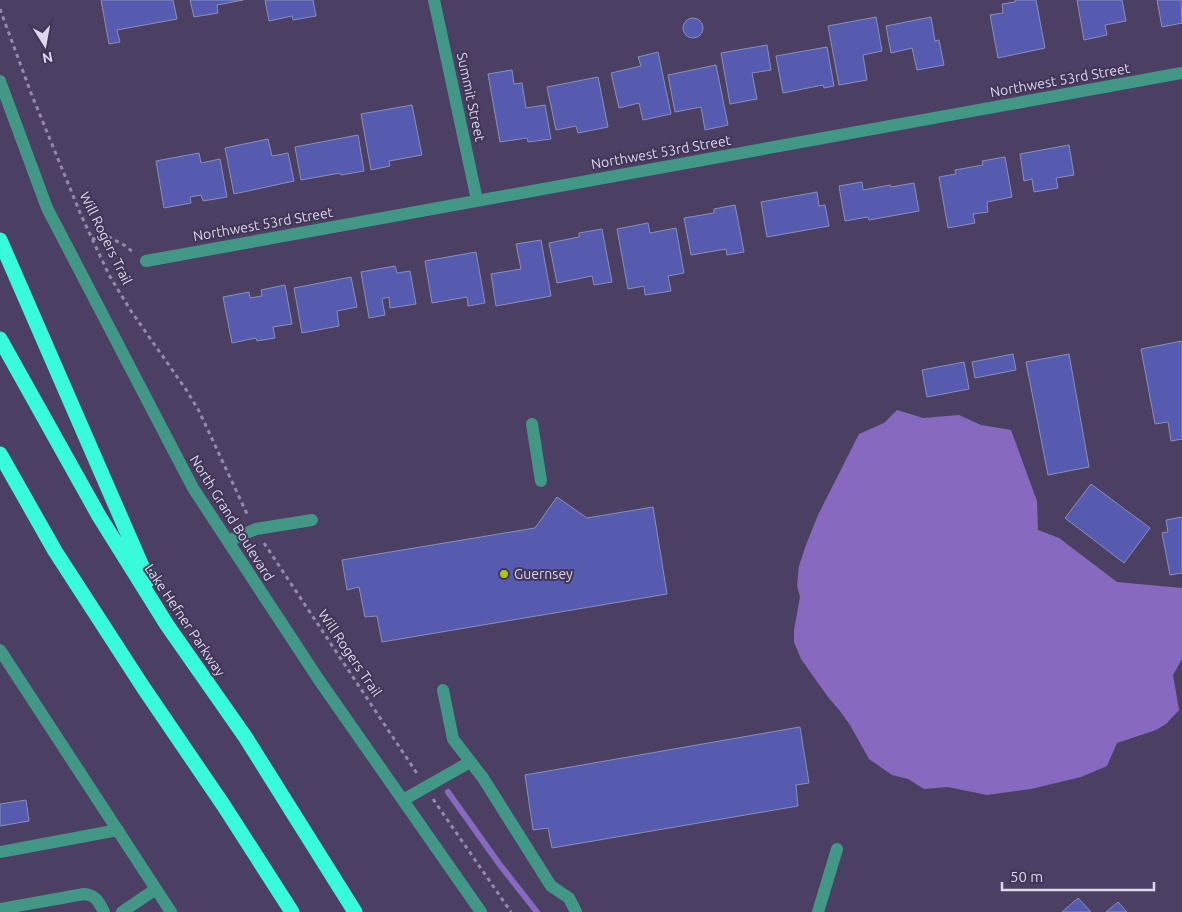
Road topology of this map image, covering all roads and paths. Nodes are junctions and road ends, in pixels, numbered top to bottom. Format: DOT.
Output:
graph roads {
  1 [pos="434,0"];
  2 [pos="0,9"];
  3 [pos="1182,73"];
  4 [pos="0,81"];
  5 [pos="477,200"];
  6 [pos="92,239"];
  7 [pos="0,240"];
  8 [pos="146,261"];
  9 [pos="0,339"];
  10 [pos="532,424"];
  11 [pos="0,454"];
  12 [pos="541,482"];
  13 [pos="248,516"];
  14 [pos="312,520"];
  15 [pos="228,541"];
  16 [pos="264,544"];
  17 [pos="167,625"];
  18 [pos="0,650"];
  19 [pos="443,690"];
  20 [pos="470,762"];
  21 [pos="418,774"];
  22 [pos="431,796"];
  23 [pos="403,800"];
  24 [pos="118,830"];
  25 [pos="837,849"];
  26 [pos="0,852"];
  27 [pos="156,889"];
  28 [pos="0,909"];
  29 [pos="104,912"];
  30 [pos="122,912"];
  31 [pos="171,912"];
  32 [pos="292,912"];
  33 [pos="355,912"];
  34 [pos="481,912"];
  35 [pos="511,912"];
  36 [pos="576,912"];
  37 [pos="818,912"];
  1 -- 5 [label="street, Summit Street"];
  2 -- 6 [label="path, Will Rogers Trail"];
  3 -- 5 [label="street, Northwest 53rd Street"];
  4 -- 15 [label="street, North Grand Boulevard"];
  5 -- 8 [label="street, Northwest 53rd Street"];
  6 -- 8 [label="path"];
  6 -- 13 [label="path, Will Rogers Trail"];
  7 -- 17 [label="highway"];
  9 -- 17 [label="highway, Lake Hefner Parkway"];
  10 -- 12 [label="street"];
  11 -- 32 [label="highway"];
  14 -- 15 [label="street"];
  15 -- 23 [label="street, North Grand Boulevard"];
  16 -- 21 [label="path, Will Rogers Trail"];
  17 -- 33 [label="highway, Lake Hefner Parkway"];
  18 -- 24 [label="street"];
  19 -- 20 [label="street"];
  20 -- 23 [label="street"];
  20 -- 36 [label="street"];
  22 -- 35 [label="path"];
  23 -- 34 [label="street, North Grand Boulevard"];
  24 -- 26 [label="street"];
  24 -- 27 [label="street"];
  25 -- 37 [label="street"];
  27 -- 30 [label="street"];
  27 -- 31 [label="street"];
  28 -- 29 [label="street"];
}
